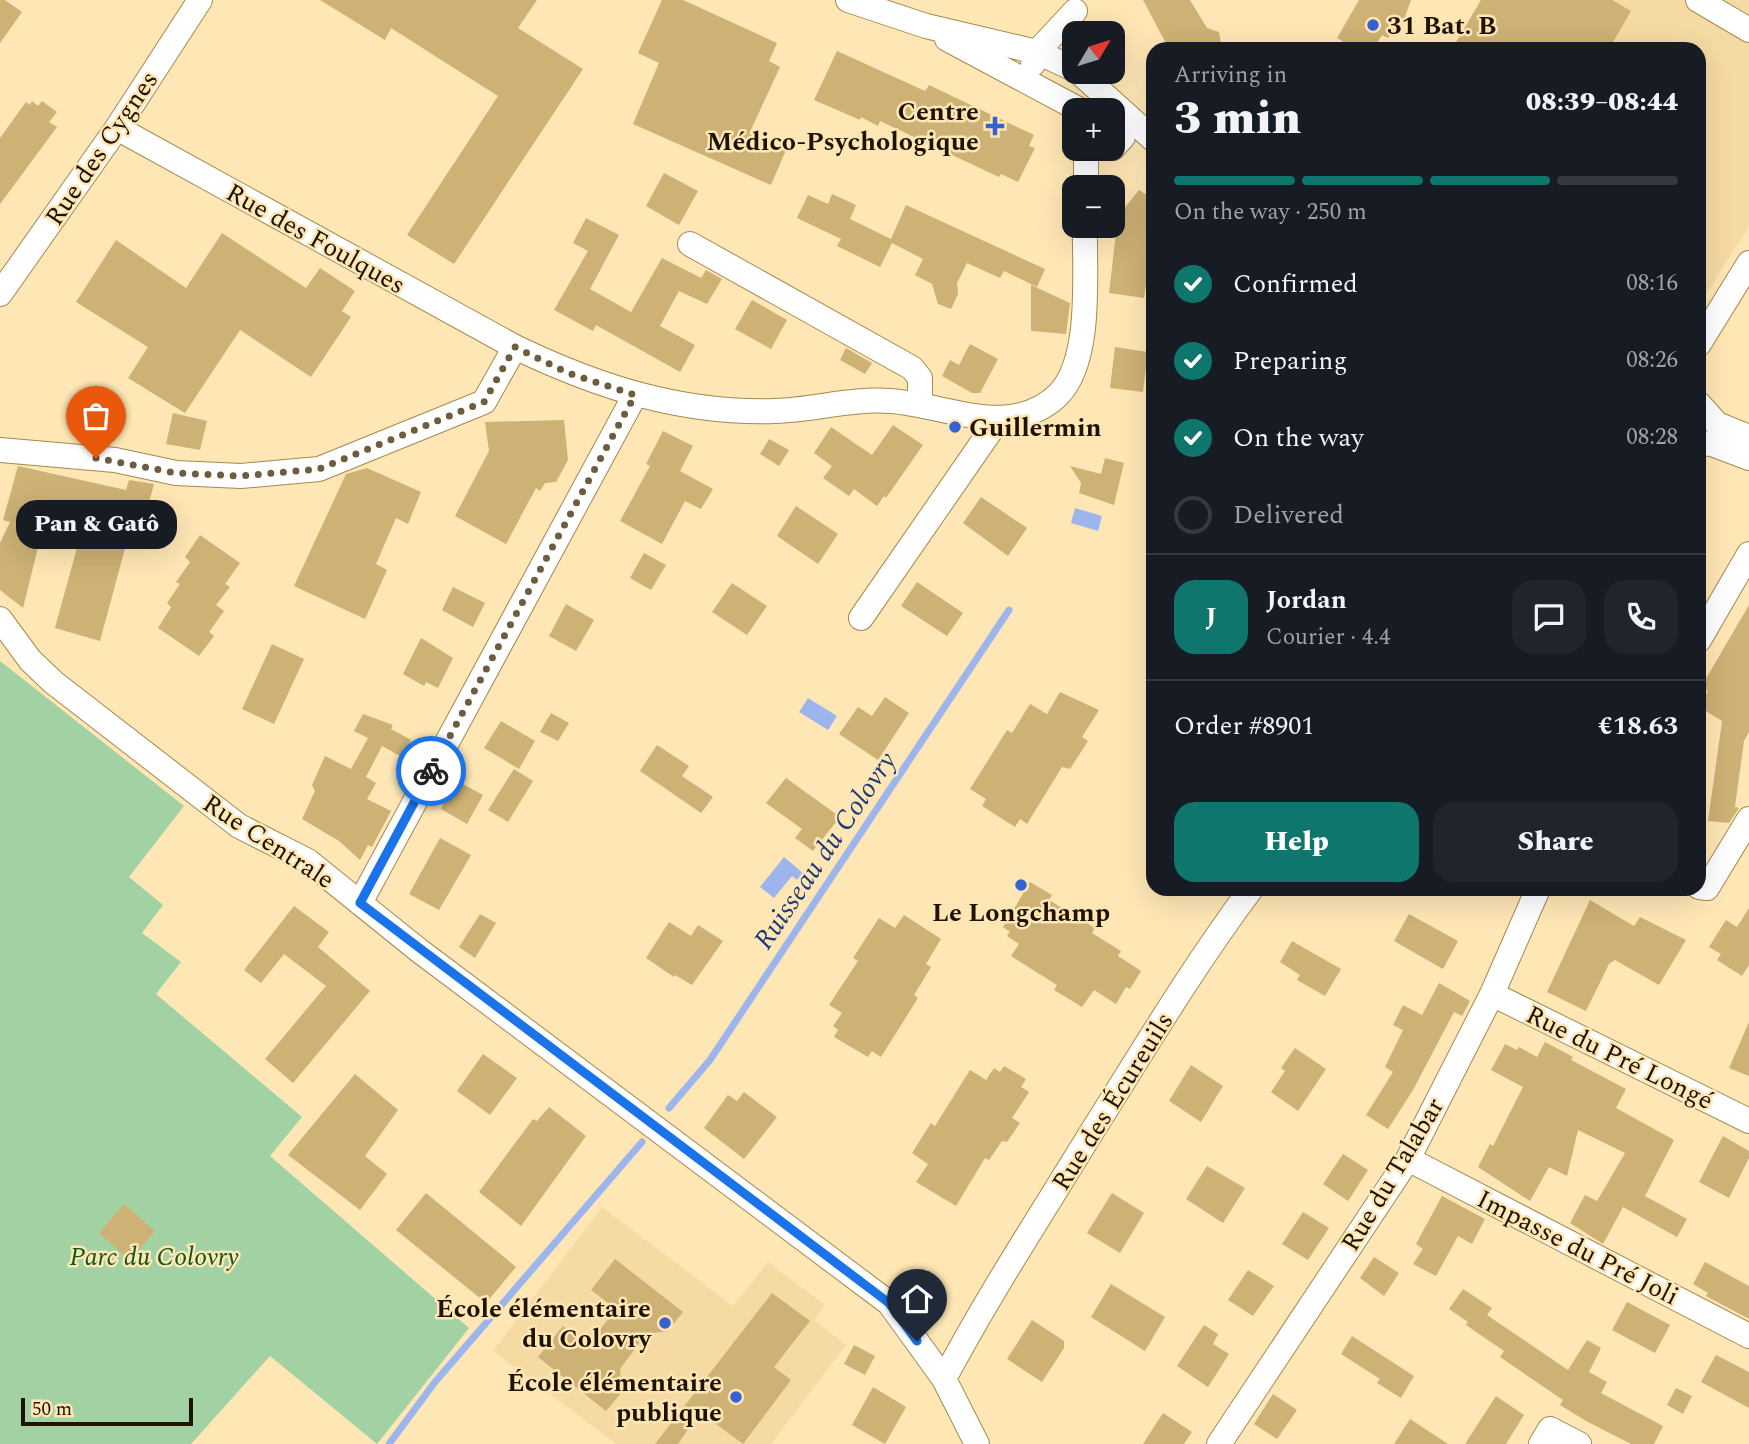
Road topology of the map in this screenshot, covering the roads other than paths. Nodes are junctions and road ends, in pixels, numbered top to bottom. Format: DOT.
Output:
graph roads {
  1 [pos="200,0"];
  2 [pos="848,0"];
  3 [pos="1698,0"];
  4 [pos="1076,15"];
  5 [pos="926,26"];
  6 [pos="1749,30"];
  7 [pos="1037,52"];
  8 [pos="1062,63"];
  9 [pos="1032,83"];
  10 [pos="1062,100"];
  11 [pos="117,128"];
  12 [pos="1125,134"];
  13 [pos="1125,138"];
  14 [pos="1146,138"];
  15 [pos="1146,151"];
  16 [pos="1085,238"];
  17 [pos="690,244"];
  18 [pos="1749,263"];
  19 [pos="0,293"];
  20 [pos="1706,333"];
  21 [pos="515,347"];
  22 [pos="635,395"];
  23 [pos="920,404"];
  24 [pos="1706,412"];
  25 [pos="998,420"];
  26 [pos="1749,437"];
  27 [pos="1706,444"];
  28 [pos="0,450"];
  29 [pos="1749,458"];
  30 [pos="1749,554"];
  31 [pos="861,618"];
  32 [pos="0,619"];
  33 [pos="1706,628"];
  34 [pos="1749,819"];
  35 [pos="1706,888"];
  36 [pos="1246,896"];
  37 [pos="1535,896"];
  38 [pos="360,903"];
  39 [pos="1492,994"];
  40 [pos="1749,1121"];
  41 [pos="1408,1159"];
  42 [pos="1749,1336"];
  43 [pos="938,1370"];
  44 [pos="977,1444"];
  45 [pos="1219,1444"];
  46 [pos="1541,1444"];
  47 [pos="1579,1444"];
  1 -- 11 [label="street, Rue des Cygnes"];
  2 -- 5 [label="street"];
  3 -- 6 [label="street"];
  4 -- 7 [label="street"];
  5 -- 7 [label="street"];
  5 -- 9 [label="street"];
  7 -- 8 [label="street"];
  7 -- 9 [label="street"];
  9 -- 10 [label="street"];
  11 -- 19 [label="street, Rue des Cygnes"];
  11 -- 21 [label="street, Rue des Foulques"];
  12 -- 14 [label="street"];
  13 -- 15 [label="street"];
  16 -- 25 [label="street"];
  17 -- 23 [label="street"];
  18 -- 20 [label="street"];
  21 -- 22 [label="street, Rue des Foulques"];
  21 -- 28 [label="street"];
  22 -- 23 [label="street, Rue des Foulques"];
  22 -- 38 [label="street"];
  23 -- 25 [label="street, Rue des Foulques"];
  24 -- 26 [label="street"];
  25 -- 31 [label="street"];
  27 -- 29 [label="street"];
  30 -- 33 [label="street"];
  32 -- 38 [label="street, Rue Centrale"];
  34 -- 35 [label="street"];
  36 -- 43 [label="street, Rue des Écureuils"];
  37 -- 39 [label="street, Rue du Talabar"];
  38 -- 43 [label="street, Rue Centrale"];
  39 -- 40 [label="street, Rue du Pré Longé"];
  39 -- 41 [label="street, Rue du Talabar"];
  41 -- 42 [label="street, Impasse du Pré Joli"];
  41 -- 45 [label="street, Rue du Talabar"];
  43 -- 44 [label="street, Rue Centrale"];
  46 -- 47 [label="street"];
}
